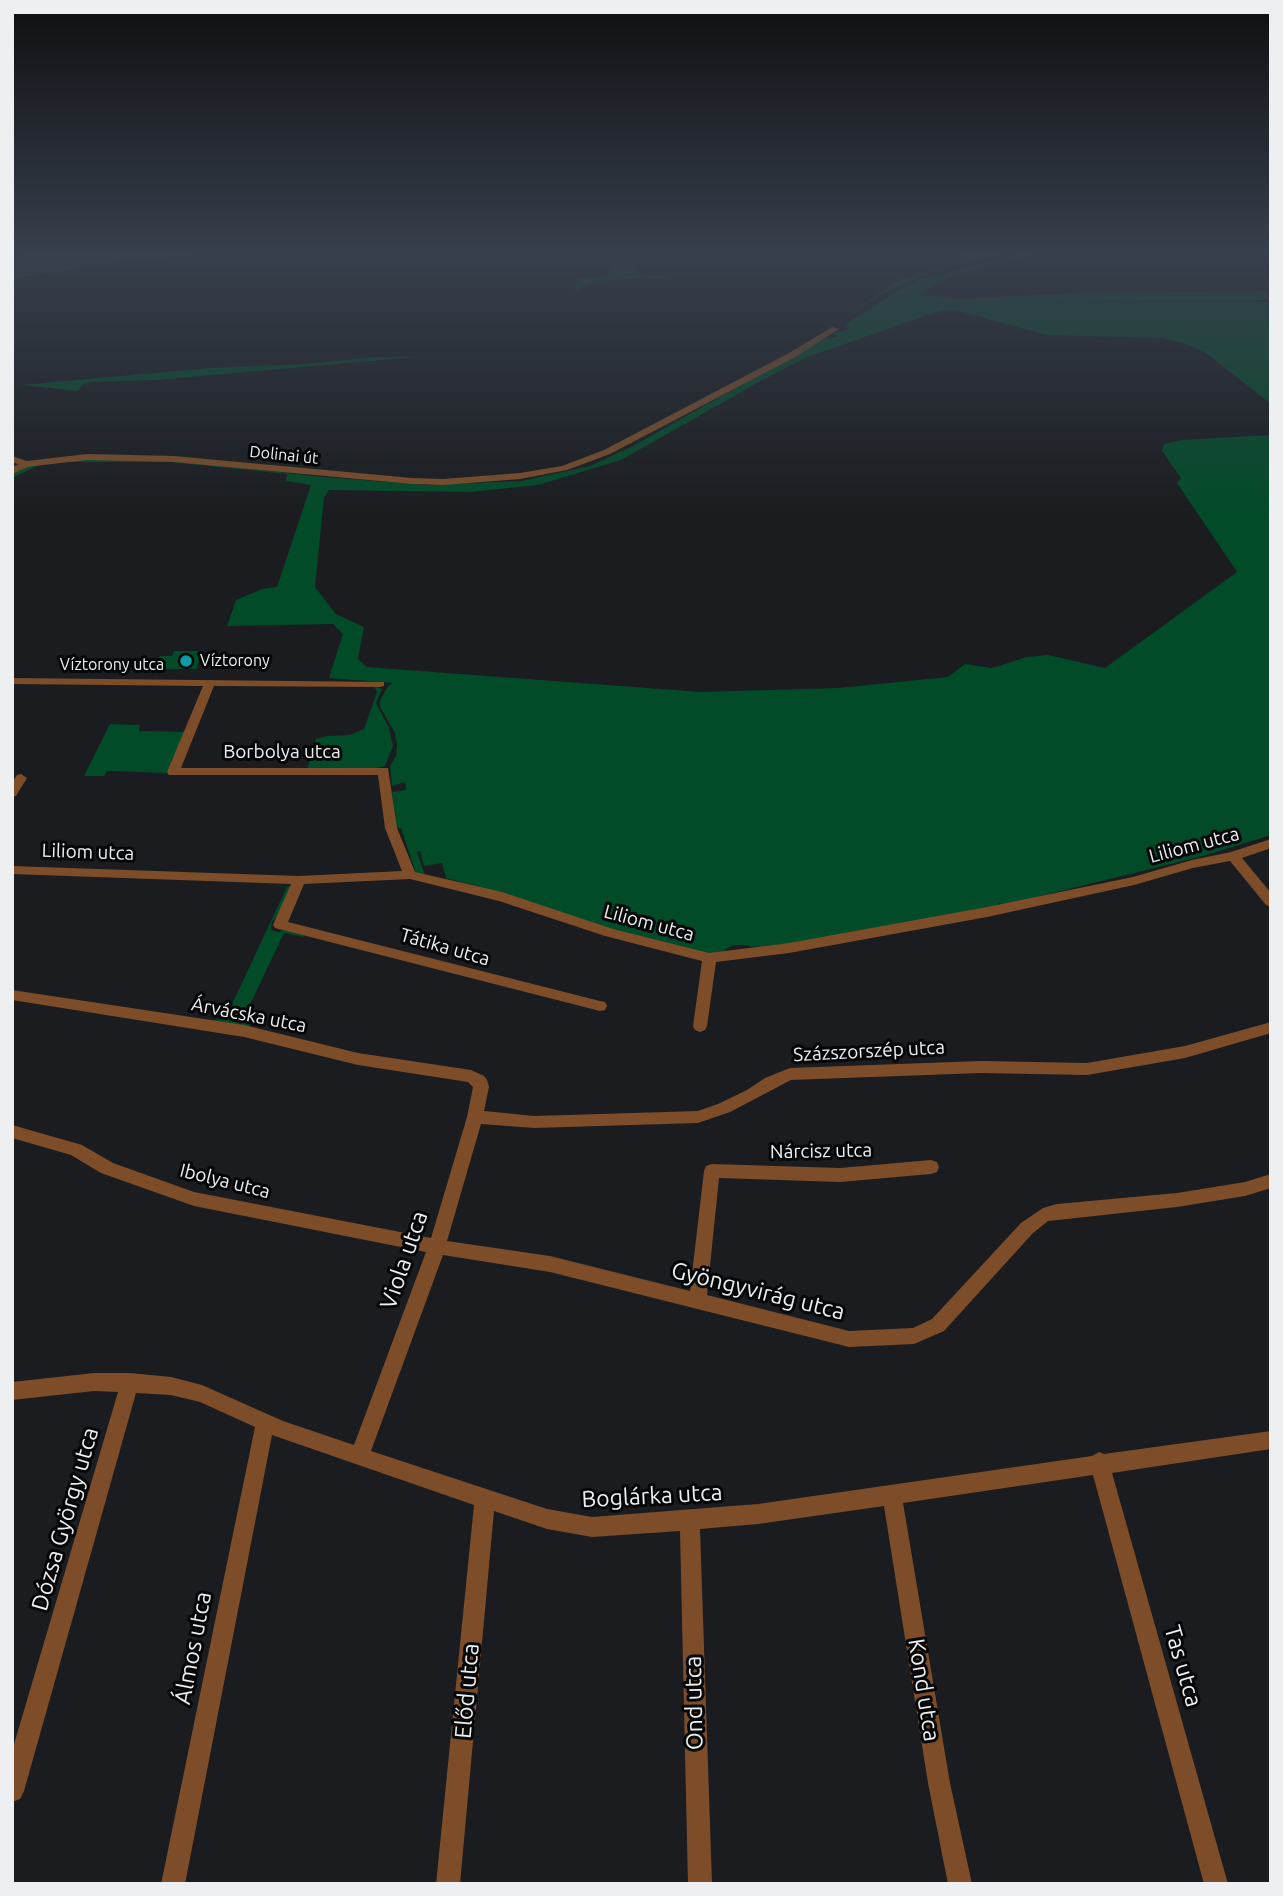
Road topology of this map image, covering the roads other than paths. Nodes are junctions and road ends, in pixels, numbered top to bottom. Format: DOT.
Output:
graph roads {
  1 [pos="816,340"];
  2 [pos="12,459"];
  3 [pos="26,464"];
  4 [pos="12,471"];
  5 [pos="12,681"];
  6 [pos="210,682"];
  7 [pos="380,684"];
  8 [pos="21,778"];
  9 [pos="12,793"];
  10 [pos="1271,843"];
  11 [pos="1233,856"];
  12 [pos="16,868"];
  13 [pos="410,875"];
  14 [pos="299,880"];
  15 [pos="1271,902"];
  16 [pos="709,958"];
  17 [pos="12,995"];
  18 [pos="600,1006"];
  19 [pos="701,1026"];
  20 [pos="1271,1027"];
  21 [pos="477,1078"];
  22 [pos="475,1117"];
  23 [pos="12,1131"];
  24 [pos="930,1167"];
  25 [pos="1271,1181"];
  26 [pos="437,1247"];
  27 [pos="698,1301"];
  28 [pos="130,1382"];
  29 [pos="12,1391"];
  30 [pos="265,1423"];
  31 [pos="1271,1440"];
  32 [pos="359,1456"];
  33 [pos="1099,1462"];
  34 [pos="891,1496"];
  35 [pos="485,1498"];
  36 [pos="690,1521"];
  37 [pos="12,1791"];
  38 [pos="173,1884"];
  39 [pos="448,1884"];
  40 [pos="700,1884"];
  41 [pos="960,1884"];
  42 [pos="1216,1884"];
  1 -- 3 [label="street, Dolinai út"];
  2 -- 3 [label="street"];
  3 -- 4 [label="street"];
  5 -- 6 [label="street, Víztorony utca"];
  6 -- 7 [label="street, Víztorony utca"];
  6 -- 13 [label="street, Borbolya utca"];
  8 -- 9 [label="street"];
  10 -- 11 [label="street, Liliom utca"];
  11 -- 15 [label="street"];
  11 -- 16 [label="street, Liliom utca"];
  12 -- 14 [label="street, Liliom utca"];
  13 -- 14 [label="street, Liliom utca"];
  13 -- 16 [label="street, Liliom utca"];
  14 -- 18 [label="street, Tátika utca"];
  16 -- 19 [label="street"];
  17 -- 21 [label="street, Árvácska utca"];
  20 -- 22 [label="street, Százszorszép utca"];
  21 -- 22 [label="street, Viola utca"];
  22 -- 26 [label="street, Viola utca"];
  23 -- 26 [label="street, Ibolya utca"];
  24 -- 27 [label="street, Nárcisz utca"];
  25 -- 27 [label="street, Gyöngyvirág utca"];
  26 -- 27 [label="street, Gyöngyvirág utca"];
  26 -- 32 [label="street, Viola utca"];
  28 -- 29 [label="street, Boglárka utca"];
  28 -- 30 [label="street, Boglárka utca"];
  28 -- 37 [label="street, Dózsa György utca"];
  30 -- 32 [label="street, Boglárka utca"];
  30 -- 38 [label="street, Álmos utca"];
  31 -- 33 [label="street, Boglárka utca"];
  32 -- 35 [label="street, Boglárka utca"];
  33 -- 34 [label="street, Boglárka utca"];
  33 -- 42 [label="street, Tas utca"];
  34 -- 36 [label="street, Boglárka utca"];
  34 -- 41 [label="street, Kond utca"];
  35 -- 36 [label="street, Boglárka utca"];
  35 -- 39 [label="street, Előd utca"];
  36 -- 40 [label="street, Ond utca"];
}
